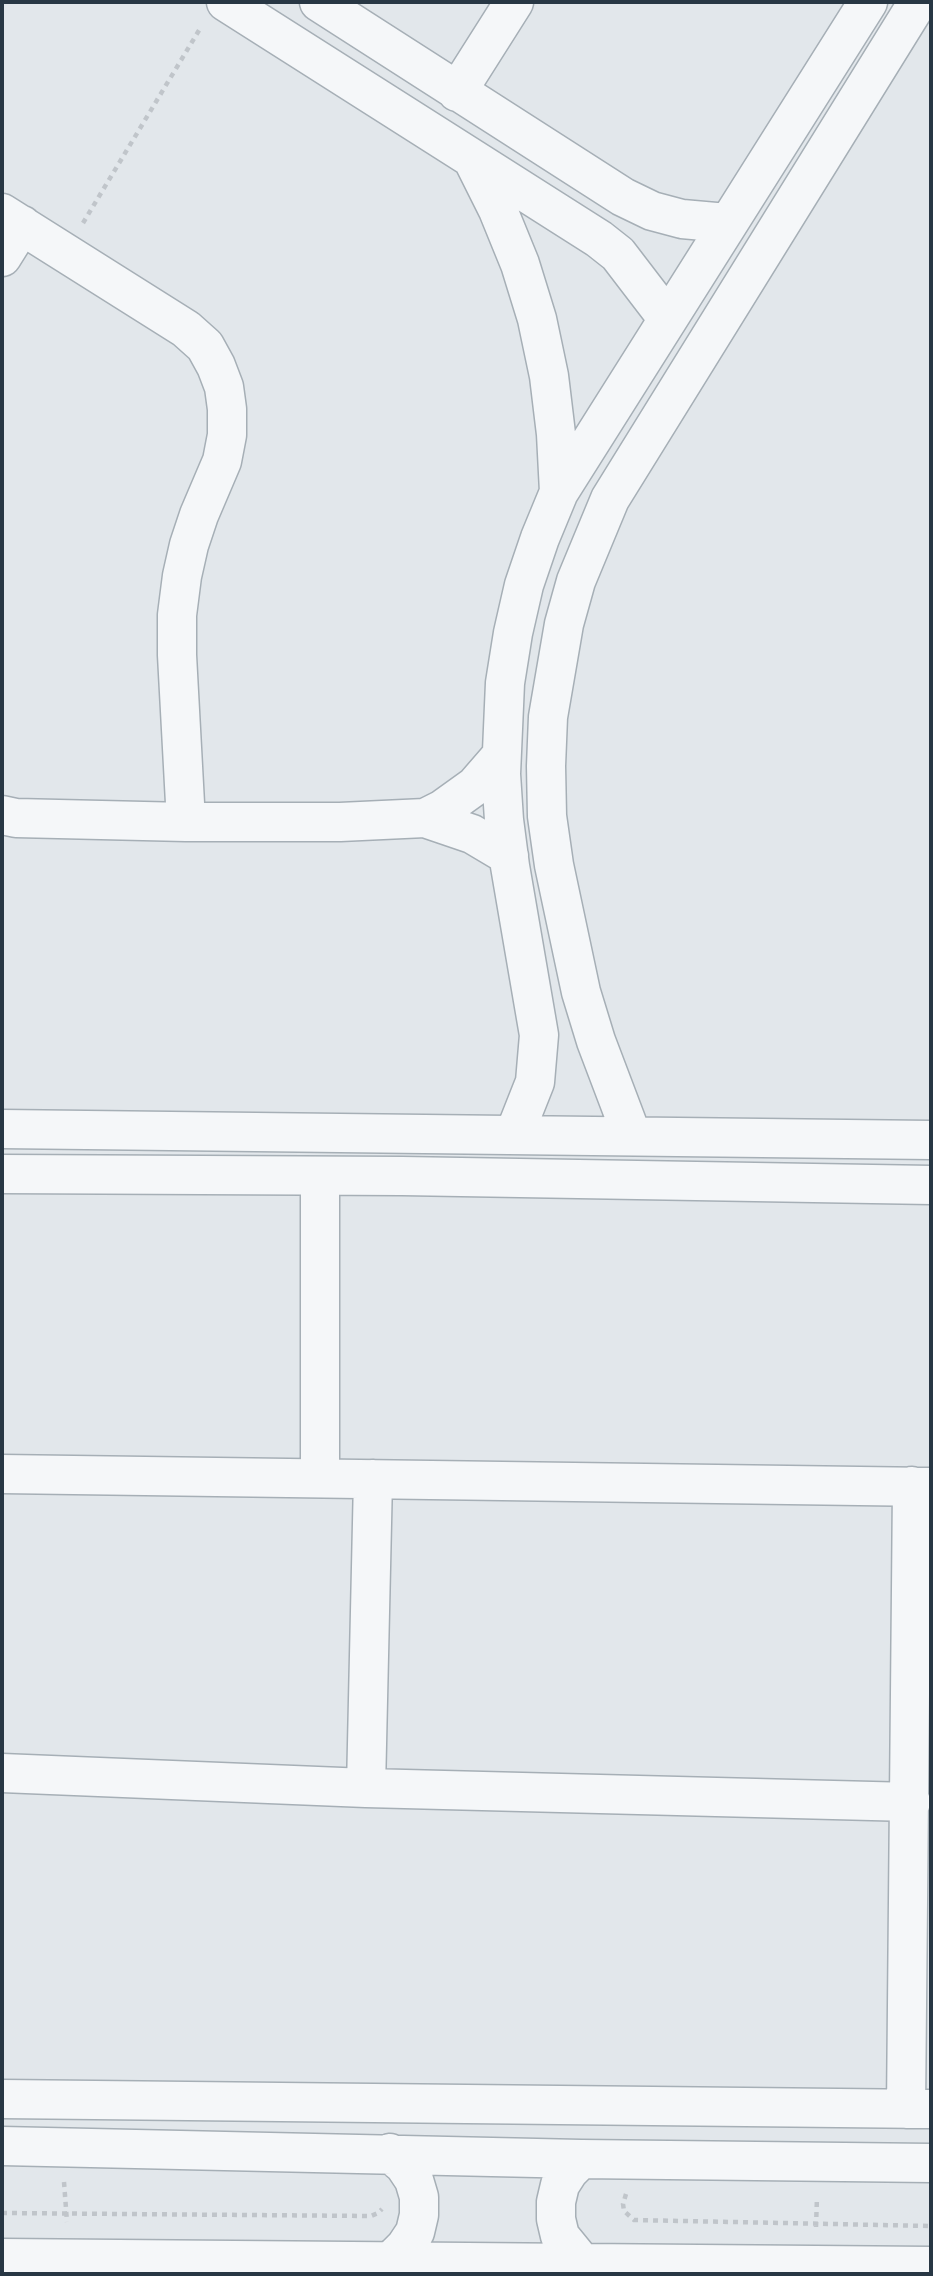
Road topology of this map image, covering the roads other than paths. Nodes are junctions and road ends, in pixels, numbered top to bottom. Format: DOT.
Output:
graph roads {
  1 [pos="319,2"];
  2 [pos="514,2"];
  3 [pos="868,2"];
  4 [pos="918,2"];
  5 [pos="214,14"];
  6 [pos="457,92"];
  7 [pos="524,135"];
  8 [pos="486,167"];
  9 [pos="727,223"];
  10 [pos="8,232"];
  11 [pos="667,318"];
  12 [pos="559,492"];
  13 [pos="501,756"];
  14 [pos="2,815"];
  15 [pos="425,818"];
  16 [pos="186,822"];
  17 [pos="509,856"];
  18 [pos="2,1129"];
  19 [pos="404,1134"];
  20 [pos="514,1135"];
  21 [pos="632,1136"];
  22 [pos="931,1140"];
  23 [pos="2,1174"];
  24 [pos="320,1175"];
  25 [pos="402,1176"];
  26 [pos="931,1185"];
  27 [pos="2,1474"];
  28 [pos="320,1478"];
  29 [pos="373,1479"];
  30 [pos="922,1486"];
  31 [pos="2,1773"];
  32 [pos="366,1788"];
  33 [pos="911,1802"];
  34 [pos="8,2099"];
  35 [pos="919,2109"];
  36 [pos="8,2146"];
  37 [pos="390,2153"];
  38 [pos="581,2159"];
  39 [pos="931,2163"];
  40 [pos="391,2261"];
  41 [pos="16,2263"];
  42 [pos="582,2263"];
  43 [pos="75,2264"];
  44 [pos="931,2266"];
  45 [pos="306,2267"];
  46 [pos="767,2269"];
  1 -- 6 [label="street"];
  2 -- 6 [label="street"];
  3 -- 9 [label="street"];
  4 -- 21 [label="street"];
  5 -- 8 [label="street"];
  6 -- 7 [label="street"];
  7 -- 8 [label="street"];
  7 -- 9 [label="street"];
  8 -- 11 [label="street"];
  8 -- 12 [label="street"];
  9 -- 11 [label="street"];
  10 -- 16 [label="street"];
  11 -- 12 [label="street"];
  12 -- 13 [label="street"];
  13 -- 15 [label="street"];
  13 -- 17 [label="street"];
  14 -- 16 [label="street"];
  15 -- 16 [label="street"];
  15 -- 17 [label="street"];
  17 -- 20 [label="street"];
  18 -- 19 [label="street"];
  19 -- 20 [label="street"];
  19 -- 25 [label="street"];
  20 -- 21 [label="street"];
  21 -- 22 [label="street"];
  23 -- 24 [label="street"];
  24 -- 25 [label="street"];
  24 -- 28 [label="street"];
  25 -- 26 [label="street"];
  27 -- 28 [label="street"];
  28 -- 29 [label="street"];
  29 -- 30 [label="street"];
  29 -- 32 [label="street"];
  30 -- 33 [label="street"];
  31 -- 32 [label="street"];
  32 -- 33 [label="street"];
  33 -- 35 [label="street"];
  34 -- 35 [label="street"];
  34 -- 36 [label="street"];
  36 -- 37 [label="street"];
  37 -- 38 [label="street"];
  37 -- 40 [label="street"];
  38 -- 39 [label="street"];
  38 -- 42 [label="street"];
  40 -- 42 [label="street"];
  40 -- 45 [label="street"];
  41 -- 43 [label="street"];
  42 -- 46 [label="street"];
  43 -- 45 [label="street"];
  44 -- 46 [label="street"];
}
